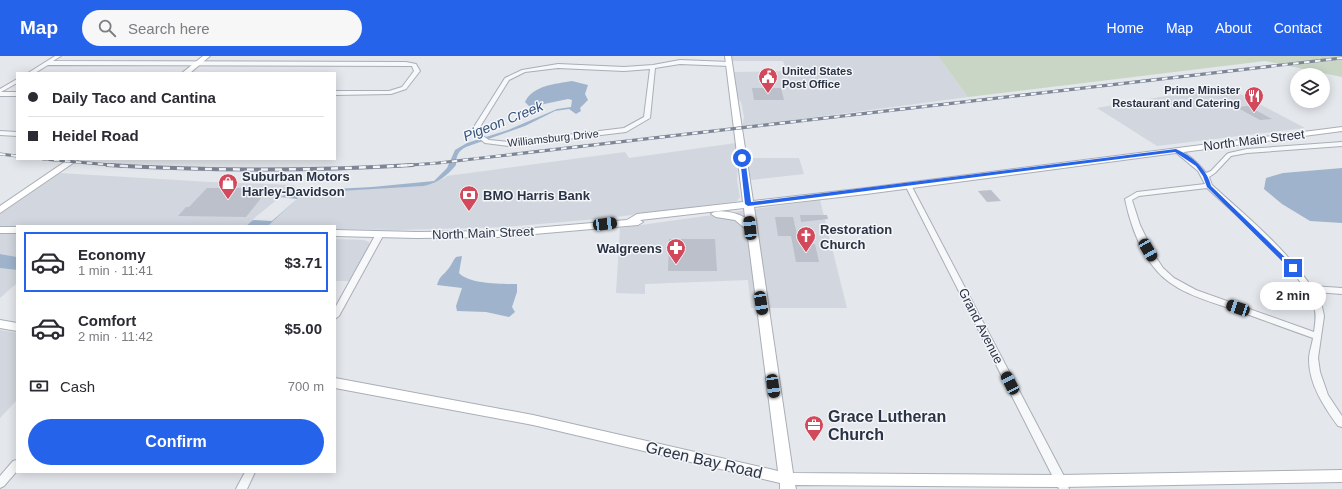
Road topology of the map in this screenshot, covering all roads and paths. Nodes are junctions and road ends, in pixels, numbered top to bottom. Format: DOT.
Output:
graph roads {
  1 [pos="58,56"];
  2 [pos="207,56"];
  3 [pos="728,60"];
  4 [pos="48,63"];
  5 [pos="199,63"];
  6 [pos="653,67"];
  7 [pos="33,72"];
  8 [pos="187,72"];
  9 [pos="16,82"];
  10 [pos="0,92"];
  11 [pos="336,93"];
  12 [pos="16,94"];
  13 [pos="1342,129"];
  14 [pos="0,133"];
  15 [pos="16,134"];
  16 [pos="1342,144"];
  17 [pos="1176,150"];
  18 [pos="74,160"];
  19 [pos="1206,176"];
  20 [pos="908,185"];
  21 [pos="1209,186"];
  22 [pos="748,204"];
  23 [pos="0,210"];
  24 [pos="713,210"];
  25 [pos="698,215"];
  26 [pos="631,221"];
  27 [pos="750,228"];
  28 [pos="0,230"];
  29 [pos="16,230"];
  30 [pos="336,233"];
  31 [pos="380,234"];
  32 [pos="1310,289"];
  33 [pos="1342,291"];
  34 [pos="336,314"];
  35 [pos="0,324"];
  36 [pos="16,327"];
  37 [pos="1317,336"];
  38 [pos="336,383"];
  39 [pos="1342,423"];
  40 [pos="16,465"];
  41 [pos="249,473"];
  42 [pos="1342,476"];
  43 [pos="0,483"];
  44 [pos="788,484"];
  45 [pos="1062,485"];
  46 [pos="241,489"];
  1 -- 4 [label="street"];
  2 -- 5 [label="street"];
  3 -- 6 [label="street, Williamsburg Drive"];
  3 -- 22 [label="street"];
  4 -- 5 [label="street"];
  4 -- 7 [label="street"];
  5 -- 8 [label="street"];
  5 -- 11 [label="street"];
  6 -- 6 [label="street, Williamsburg Drive"];
  9 -- 10 [label="street"];
  10 -- 12 [label="street"];
  13 -- 17 [label="street, North Main Street"];
  14 -- 15 [label="street"];
  16 -- 19 [label="street"];
  17 -- 19 [label="street"];
  17 -- 20 [label="street, North Main Street"];
  18 -- 23 [label="street"];
  19 -- 21 [label="street"];
  20 -- 22 [label="street, North Main Street"];
  20 -- 45 [label="street, Grand Avenue"];
  21 -- 32 [label="street"];
  21 -- 37 [label="street"];
  22 -- 24 [label="street, North Main Street"];
  22 -- 27 [label="street"];
  24 -- 25 [label="street, North Main Street"];
  24 -- 26 [label="street, North Main Street"];
  25 -- 26 [label="street, North Main Street"];
  25 -- 27 [label="street"];
  26 -- 31 [label="street, North Main Street"];
  27 -- 44 [label="street"];
  28 -- 29 [label="street"];
  30 -- 31 [label="street, North Main Street"];
  31 -- 34 [label="street"];
  32 -- 33 [label="street"];
  32 -- 37 [label="street"];
  35 -- 36 [label="street"];
  37 -- 39 [label="street"];
  38 -- 44 [label="street, Green Bay Road"];
  40 -- 43 [label="street"];
  41 -- 46 [label="street"];
  42 -- 45 [label="street, Green Bay Road"];
  44 -- 45 [label="street, Green Bay Road"];
}
